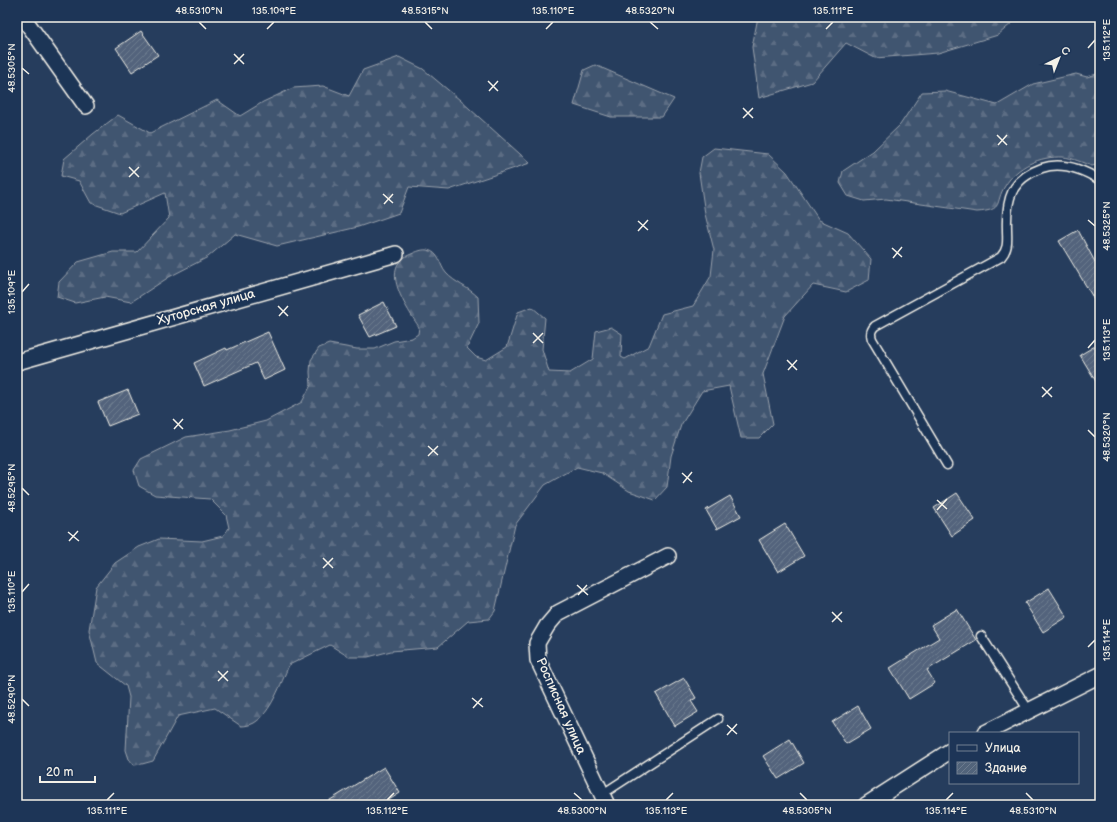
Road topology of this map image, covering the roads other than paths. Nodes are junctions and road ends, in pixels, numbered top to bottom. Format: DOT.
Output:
graph roads {
  1 [pos="23,17"];
  2 [pos="86,106"];
  3 [pos="1100,180"];
  4 [pos="396,254"];
  5 [pos="17,362"];
  6 [pos="947,464"];
  7 [pos="668,556"];
  8 [pos="981,636"];
  9 [pos="1100,675"];
  10 [pos="1028,711"];
  11 [pos="718,720"];
  12 [pos="987,732"];
  13 [pos="949,752"];
  14 [pos="604,800"];
  15 [pos="866,805"];
  1 -- 2 [label="street"];
  3 -- 6 [label="lane"];
  4 -- 5 [label="street, Хуторская улица"];
  7 -- 14 [label="street, Росписная улица"];
  8 -- 10 [label="lane"];
  9 -- 10 [label="street"];
  10 -- 12 [label="street"];
  11 -- 14 [label="lane"];
  13 -- 15 [label="street"];
}
